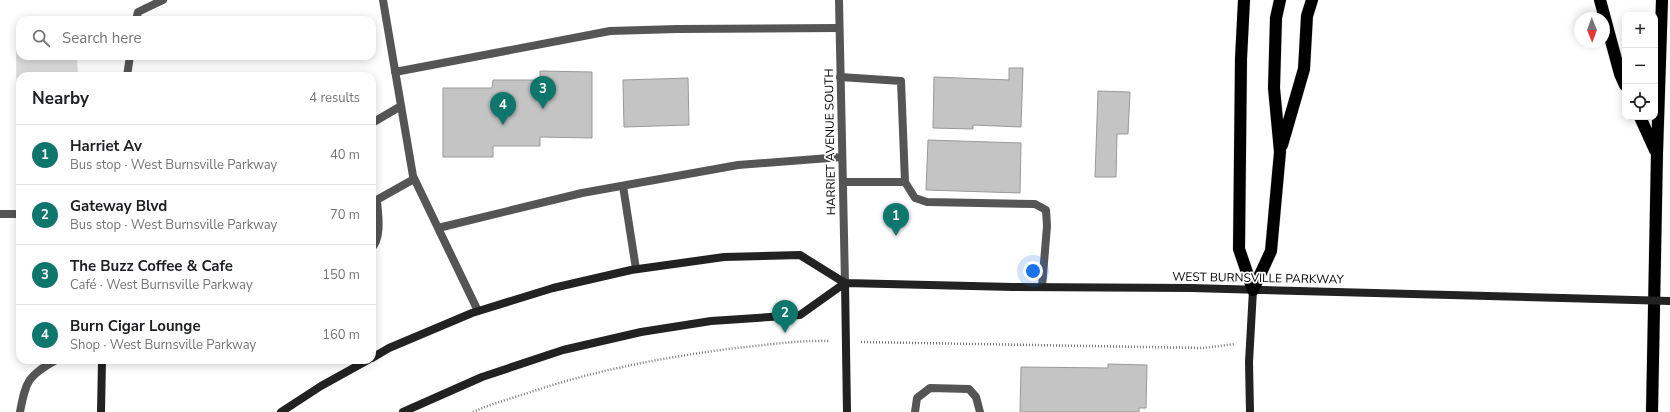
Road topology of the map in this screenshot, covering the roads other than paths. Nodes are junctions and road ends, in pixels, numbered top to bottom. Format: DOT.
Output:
graph roads {
  1 [pos="163,0"];
  2 [pos="383,0"];
  3 [pos="839,0"];
  4 [pos="1244,0"];
  5 [pos="1280,0"];
  6 [pos="1312,0"];
  7 [pos="1600,0"];
  8 [pos="1662,0"];
  9 [pos="137,16"];
  10 [pos="839,28"];
  11 [pos="129,60"];
  12 [pos="128,72"];
  13 [pos="396,72"];
  14 [pos="840,77"];
  15 [pos="1622,78"];
  16 [pos="401,106"];
  17 [pos="1641,120"];
  18 [pos="376,121"];
  19 [pos="1280,152"];
  20 [pos="1657,153"];
  21 [pos="842,157"];
  22 [pos="414,178"];
  23 [pos="843,182"];
  24 [pos="905,182"];
  25 [pos="623,186"];
  26 [pos="376,200"];
  27 [pos="376,212"];
  28 [pos="0,214"];
  29 [pos="16,214"];
  30 [pos="438,228"];
  31 [pos="376,243"];
  32 [pos="636,269"];
  33 [pos="845,283"];
  34 [pos="1042,287"];
  35 [pos="1252,290"];
  36 [pos="1670,301"];
  37 [pos="478,311"];
  38 [pos="376,356"];
  39 [pos="49,364"];
  40 [pos="102,364"];
  41 [pos="361,364"];
  42 [pos="20,412"];
  43 [pos="101,412"];
  44 [pos="281,412"];
  45 [pos="403,412"];
  46 [pos="847,412"];
  47 [pos="915,412"];
  48 [pos="980,412"];
  49 [pos="1250,412"];
  50 [pos="1652,412"];
  1 -- 9 [label="street"];
  2 -- 13 [label="street"];
  3 -- 10 [label="street, HARRIET AVENUE SOUTH"];
  4 -- 35 [label="highway"];
  5 -- 19 [label="highway"];
  6 -- 19 [label="highway"];
  7 -- 15 [label="highway"];
  8 -- 20 [label="highway"];
  10 -- 13 [label="street"];
  10 -- 14 [label="street, HARRIET AVENUE SOUTH"];
  11 -- 12 [label="street"];
  13 -- 16 [label="street"];
  14 -- 21 [label="street, HARRIET AVENUE SOUTH"];
  14 -- 24 [label="street"];
  16 -- 18 [label="street"];
  16 -- 22 [label="street"];
  17 -- 20 [label="highway"];
  19 -- 35 [label="highway"];
  20 -- 50 [label="highway"];
  21 -- 23 [label="street, HARRIET AVENUE SOUTH"];
  21 -- 25 [label="street"];
  22 -- 26 [label="street"];
  22 -- 30 [label="street"];
  23 -- 24 [label="street"];
  23 -- 33 [label="street, HARRIET AVENUE SOUTH"];
  24 -- 34 [label="street"];
  25 -- 30 [label="street"];
  25 -- 32 [label="street"];
  27 -- 31 [label="street"];
  28 -- 29 [label="street"];
  30 -- 37 [label="street"];
  32 -- 33 [label="street"];
  32 -- 37 [label="street"];
  33 -- 34 [label="street, WEST BURNSVILLE PARKWAY"];
  33 -- 45 [label="street"];
  33 -- 46 [label="street"];
  34 -- 35 [label="street, WEST BURNSVILLE PARKWAY"];
  35 -- 36 [label="street, WEST BURNSVILLE PARKWAY, bridge"];
  35 -- 49 [label="street"];
  37 -- 38 [label="street"];
  39 -- 42 [label="street"];
  40 -- 43 [label="street"];
  41 -- 44 [label="street"];
  47 -- 48 [label="street"];
}
